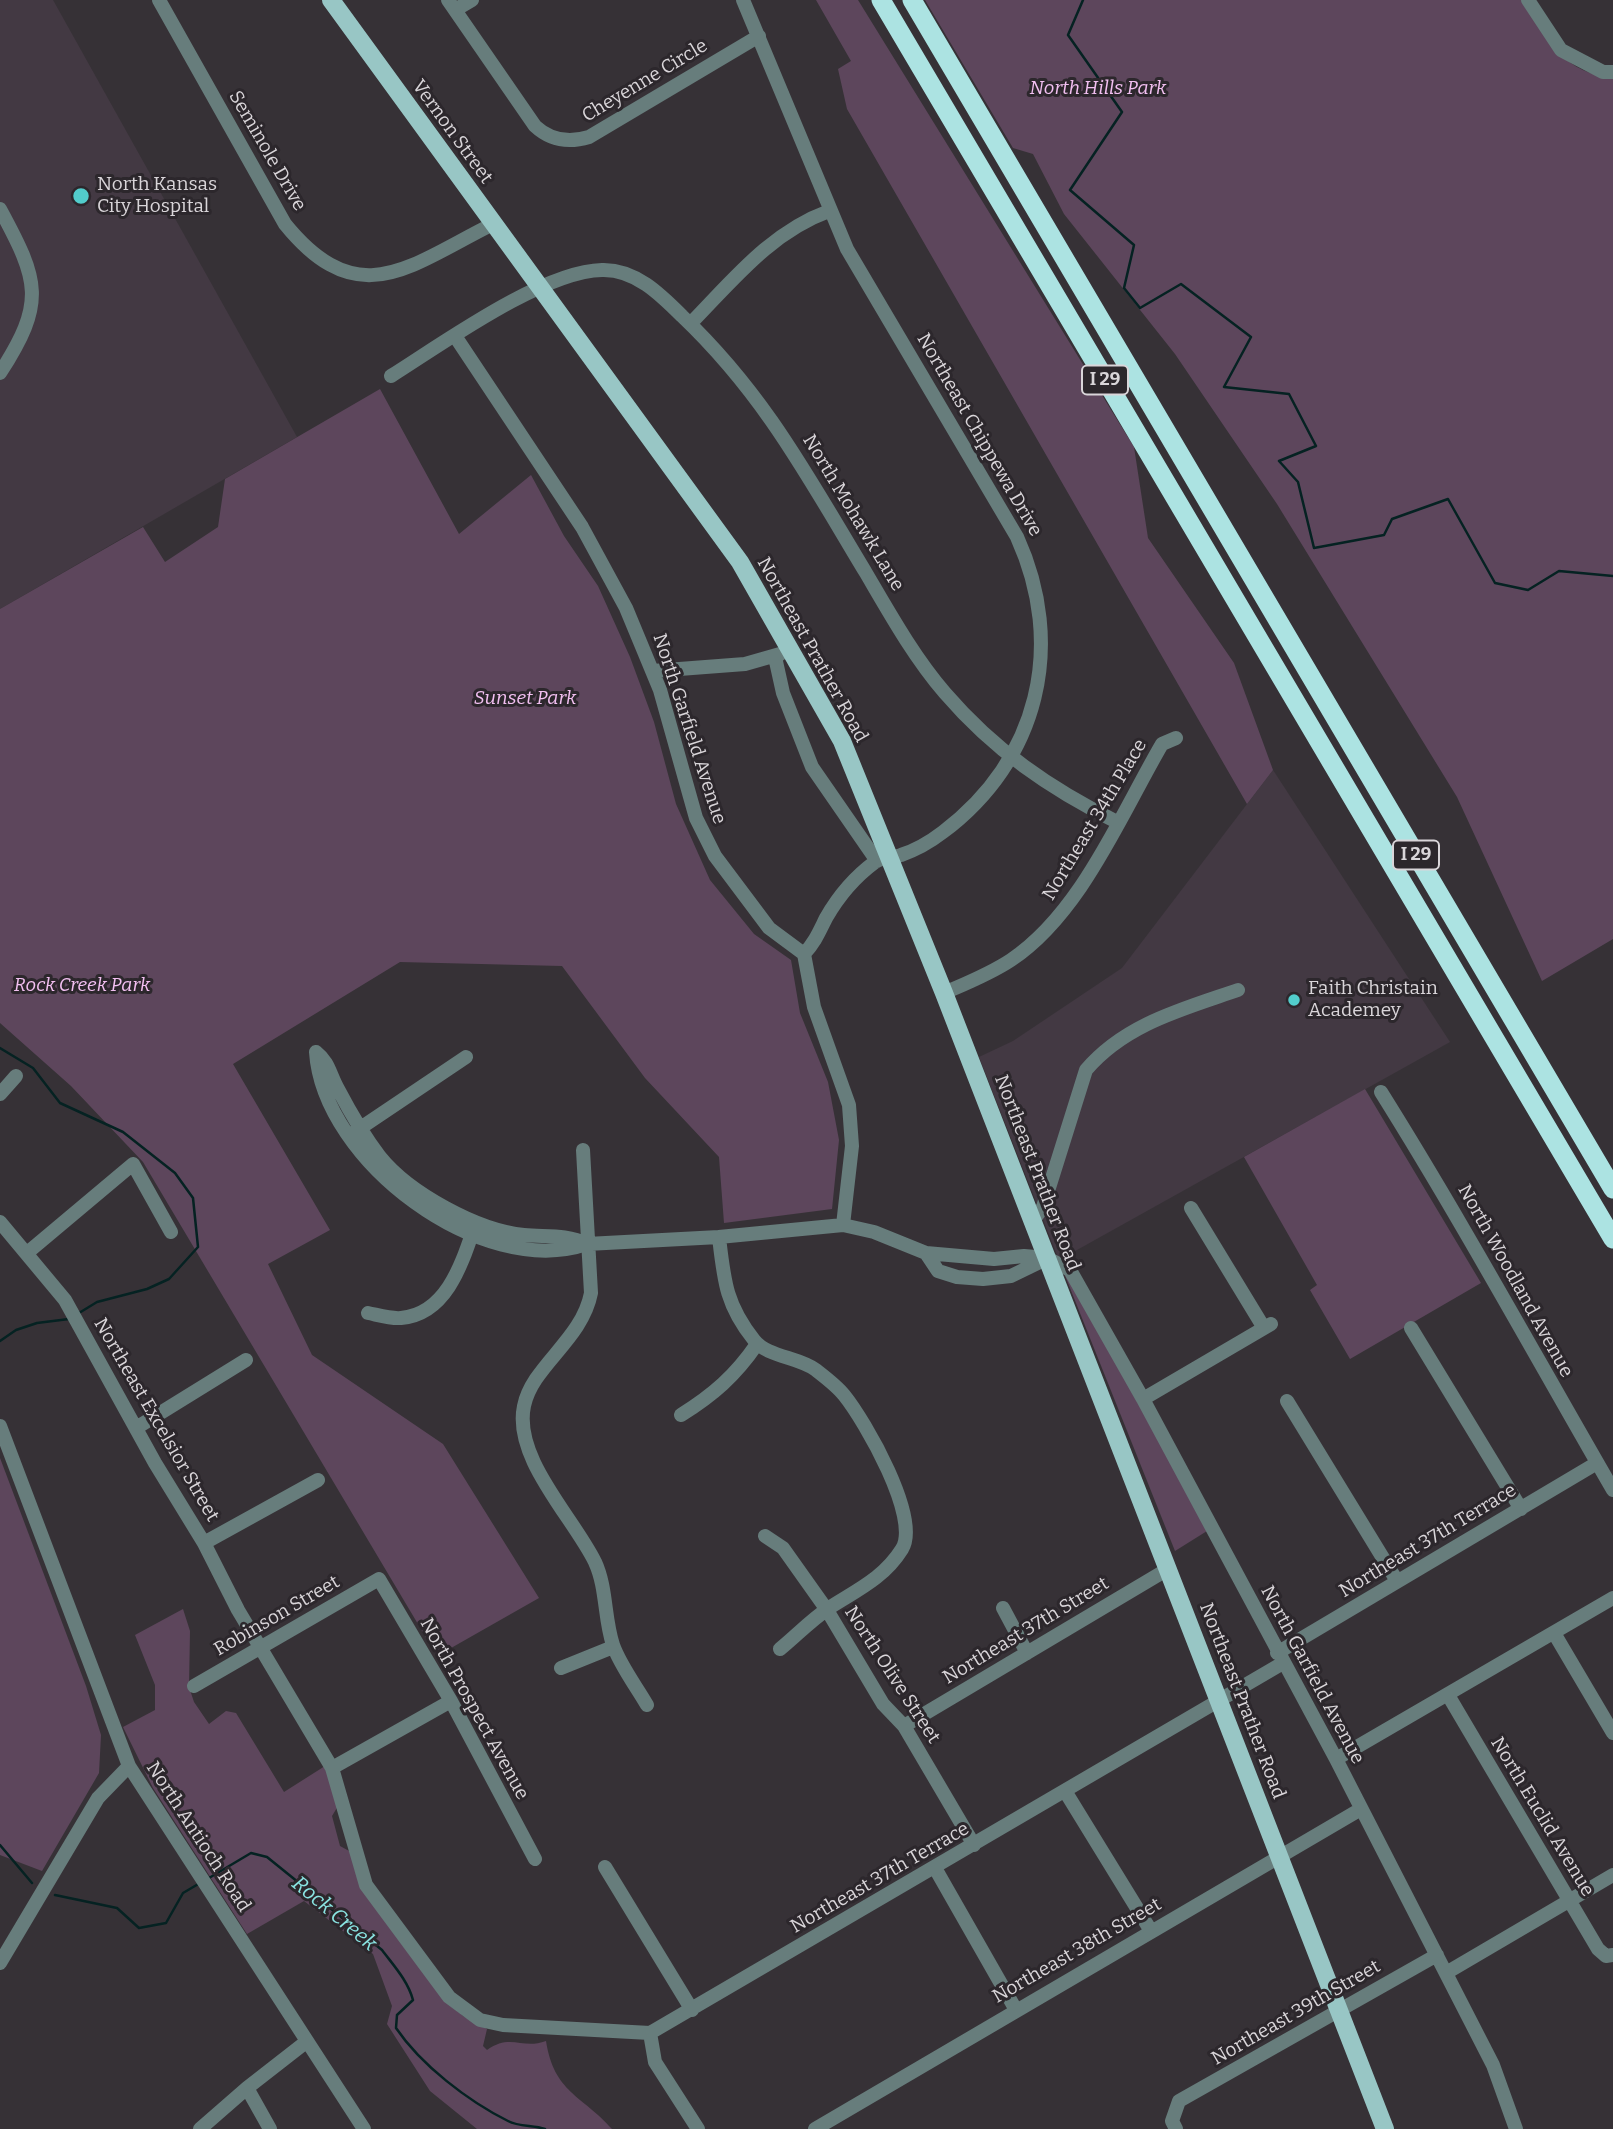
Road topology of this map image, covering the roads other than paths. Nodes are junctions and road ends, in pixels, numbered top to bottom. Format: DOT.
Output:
graph roads {
  1 [pos="159,0"];
  2 [pos="331,0"];
  3 [pos="472,0"];
  4 [pos="743,0"];
  5 [pos="881,0"];
  6 [pos="912,0"];
  7 [pos="1528,0"];
  8 [pos="452,5"];
  9 [pos="759,36"];
  10 [pos="1613,72"];
  11 [pos="0,209"];
  12 [pos="829,211"];
  13 [pos="493,224"];
  14 [pos="541,289"];
  15 [pos="691,323"];
  16 [pos="455,336"];
  17 [pos="0,373"];
  18 [pos="391,376"];
  19 [pos="791,648"];
  20 [pos="775,657"];
  21 [pos="653,671"];
  22 [pos="1176,738"];
  23 [pos="1009,758"];
  24 [pos="1117,822"];
  25 [pos="884,860"];
  26 [pos="804,954"];
  27 [pos="1238,990"];
  28 [pos="944,993"];
  29 [pos="466,1058"];
  30 [pos="16,1076"];
  31 [pos="1381,1092"];
  32 [pos="0,1094"];
  33 [pos="354,1131"];
  34 [pos="583,1150"];
  35 [pos="1613,1189"];
  36 [pos="1191,1208"];
  37 [pos="1033,1221"];
  38 [pos="0,1222"];
  39 [pos="843,1225"];
  40 [pos="474,1227"];
  41 [pos="172,1232"];
  42 [pos="719,1237"];
  43 [pos="1613,1239"];
  44 [pos="587,1244"];
  45 [pos="27,1253"];
  46 [pos="1047,1258"];
  47 [pos="368,1313"];
  48 [pos="1411,1328"];
  49 [pos="757,1344"];
  50 [pos="246,1360"];
  51 [pos="1143,1399"];
  52 [pos="1287,1402"];
  53 [pos="681,1415"];
  54 [pos="0,1426"];
  55 [pos="136,1428"];
  56 [pos="1597,1463"];
  57 [pos="318,1480"];
  58 [pos="1613,1490"];
  59 [pos="1521,1509"];
  60 [pos="765,1536"];
  61 [pos="204,1543"];
  62 [pos="1168,1569"];
  63 [pos="379,1579"];
  64 [pos="1397,1581"];
  65 [pos="1613,1598"];
  66 [pos="1003,1608"];
  67 [pos="827,1610"];
  68 [pos="1553,1633"];
  69 [pos="613,1647"];
  70 [pos="261,1649"];
  71 [pos="780,1649"];
  72 [pos="1027,1653"];
  73 [pos="1280,1658"];
  74 [pos="561,1668"];
  75 [pos="194,1686"];
  76 [pos="1448,1695"];
  77 [pos="1219,1700"];
  78 [pos="452,1701"];
  79 [pos="647,1705"];
  80 [pos="904,1726"];
  81 [pos="1613,1733"];
  82 [pos="1336,1759"];
  83 [pos="129,1766"];
  84 [pos="332,1768"];
  85 [pos="1065,1791"];
  86 [pos="1361,1809"];
  87 [pos="974,1845"];
  88 [pos="1279,1855"];
  89 [pos="535,1859"];
  90 [pos="605,1867"];
  91 [pos="935,1868"];
  92 [pos="1613,1875"];
  93 [pos="1568,1901"];
  94 [pos="1151,1931"];
  95 [pos="1437,1955"];
  96 [pos="1610,1956"];
  97 [pos="1,1958"];
  98 [pos="1446,1973"];
  99 [pos="1016,2010"];
  100 [pos="1340,2010"];
  101 [pos="692,2011"];
  102 [pos="650,2034"];
  103 [pos="306,2042"];
  104 [pos="247,2088"];
  105 [pos="200,2129"];
  106 [pos="270,2129"];
  107 [pos="365,2129"];
  108 [pos="698,2129"];
  109 [pos="815,2129"];
  110 [pos="1176,2129"];
  111 [pos="1385,2129"];
  112 [pos="1516,2129"];
  1 -- 13 [label="street, Seminole Drive"];
  2 -- 13 [label="main road, Vernon Street"];
  3 -- 8 [label="street"];
  4 -- 9 [label="street, Northeast Chippewa Drive"];
  5 -- 43 [label="highway, I 29"];
  6 -- 35 [label="highway, I 29"];
  7 -- 10 [label="street"];
  8 -- 9 [label="street, Cheyenne Circle"];
  9 -- 12 [label="street, Northeast Chippewa Drive"];
  11 -- 17 [label="street"];
  12 -- 15 [label="street"];
  12 -- 23 [label="street, Northeast Chippewa Drive"];
  13 -- 14 [label="main road, Vernon Street"];
  14 -- 15 [label="street, North Mohawk Lane"];
  14 -- 16 [label="street, North Mohawk Lane"];
  14 -- 19 [label="main road, Northeast Prather Road"];
  15 -- 23 [label="street, North Mohawk Lane"];
  16 -- 18 [label="street, North Mohawk Lane"];
  16 -- 21 [label="street, North Garfield Avenue"];
  19 -- 20 [label="street"];
  19 -- 25 [label="main road, Northeast Prather Road"];
  20 -- 21 [label="street"];
  20 -- 25 [label="street"];
  21 -- 26 [label="street, North Garfield Avenue"];
  22 -- 24 [label="street, Northeast 34th Place"];
  23 -- 24 [label="street, North Mohawk Lane"];
  23 -- 25 [label="street, Northeast Chippewa Drive"];
  24 -- 28 [label="street, Northeast 34th Place"];
  25 -- 26 [label="street"];
  25 -- 28 [label="main road, Northeast Prather Road"];
  26 -- 39 [label="street"];
  27 -- 37 [label="street"];
  28 -- 37 [label="main road, Northeast Prather Road"];
  29 -- 33 [label="street"];
  30 -- 32 [label="street"];
  31 -- 56 [label="street, North Woodland Avenue"];
  33 -- 33 [label="street"];
  33 -- 40 [label="street"];
  34 -- 44 [label="street"];
  36 -- 51 [label="street"];
  37 -- 46 [label="main road, Northeast Prather Road"];
  38 -- 45 [label="street, Northeast Excelsior Street"];
  39 -- 42 [label="street"];
  39 -- 46 [label="street"];
  40 -- 44 [label="street"];
  40 -- 47 [label="street"];
  41 -- 45 [label="street"];
  42 -- 44 [label="street"];
  42 -- 49 [label="street"];
  44 -- 69 [label="street"];
  45 -- 55 [label="street, Northeast Excelsior Street"];
  46 -- 51 [label="street, North Garfield Avenue"];
  46 -- 62 [label="main road, Northeast Prather Road"];
  48 -- 59 [label="street"];
  49 -- 53 [label="street"];
  49 -- 67 [label="street"];
  50 -- 55 [label="street"];
  51 -- 73 [label="street, North Garfield Avenue"];
  52 -- 64 [label="street"];
  54 -- 83 [label="street, North Antioch Road"];
  55 -- 61 [label="street, Northeast Excelsior Street"];
  56 -- 58 [label="street, North Woodland Avenue"];
  56 -- 59 [label="street, Northeast 37th Terrace"];
  57 -- 61 [label="street"];
  59 -- 64 [label="street, Northeast 37th Terrace"];
  60 -- 67 [label="street, North Olive Street"];
  61 -- 70 [label="street, Northeast Excelsior Street"];
  62 -- 72 [label="street, Northeast 37th Street"];
  62 -- 77 [label="main road, Northeast Prather Road"];
  63 -- 70 [label="street, Robinson Street"];
  63 -- 78 [label="street, North Prospect Avenue"];
  64 -- 73 [label="street, Northeast 37th Terrace"];
  65 -- 68 [label="street"];
  66 -- 72 [label="street"];
  67 -- 71 [label="street"];
  67 -- 80 [label="street, North Olive Street"];
  68 -- 76 [label="street"];
  68 -- 81 [label="street"];
  69 -- 74 [label="street"];
  69 -- 79 [label="street"];
  70 -- 75 [label="street, Robinson Street"];
  70 -- 84 [label="street, Northeast Excelsior Street"];
  72 -- 80 [label="street, Northeast 37th Street"];
  73 -- 77 [label="street, Northeast 37th Terrace"];
  73 -- 82 [label="street, North Garfield Avenue"];
  76 -- 82 [label="street"];
  76 -- 93 [label="street, North Euclid Avenue"];
  77 -- 85 [label="street, Northeast 37th Terrace"];
  77 -- 88 [label="main road, Northeast Prather Road"];
  78 -- 84 [label="street"];
  78 -- 89 [label="street, North Prospect Avenue"];
  80 -- 87 [label="street, North Olive Street"];
  82 -- 86 [label="street, North Garfield Avenue"];
  83 -- 97 [label="street"];
  83 -- 103 [label="street, North Antioch Road"];
  84 -- 102 [label="street, Northeast Excelsior Street"];
  85 -- 87 [label="street, Northeast 37th Terrace"];
  85 -- 94 [label="street"];
  86 -- 88 [label="street, Northeast 38th Street"];
  86 -- 95 [label="street, North Garfield Avenue"];
  87 -- 91 [label="street, Northeast 37th Terrace"];
  88 -- 94 [label="street, Northeast 38th Street"];
  88 -- 100 [label="main road, Northeast Prather Road"];
  90 -- 101 [label="street"];
  91 -- 99 [label="street"];
  91 -- 101 [label="street, Northeast 37th Terrace"];
  92 -- 93 [label="street"];
  93 -- 96 [label="street, North Euclid Avenue"];
  93 -- 98 [label="street"];
  94 -- 99 [label="street, Northeast 38th Street"];
  95 -- 98 [label="street, North Garfield Avenue"];
  95 -- 100 [label="street, Northeast 39th Street"];
  98 -- 112 [label="street, North Garfield Avenue"];
  99 -- 109 [label="street, Northeast 38th Street"];
  100 -- 110 [label="street, Northeast 39th Street"];
  100 -- 111 [label="main road, Northeast Prather Road"];
  101 -- 102 [label="street, Northeast 37th Terrace"];
  102 -- 108 [label="street"];
  103 -- 104 [label="street"];
  103 -- 107 [label="street, North Antioch Road"];
  104 -- 105 [label="street"];
  104 -- 106 [label="street"];
}
